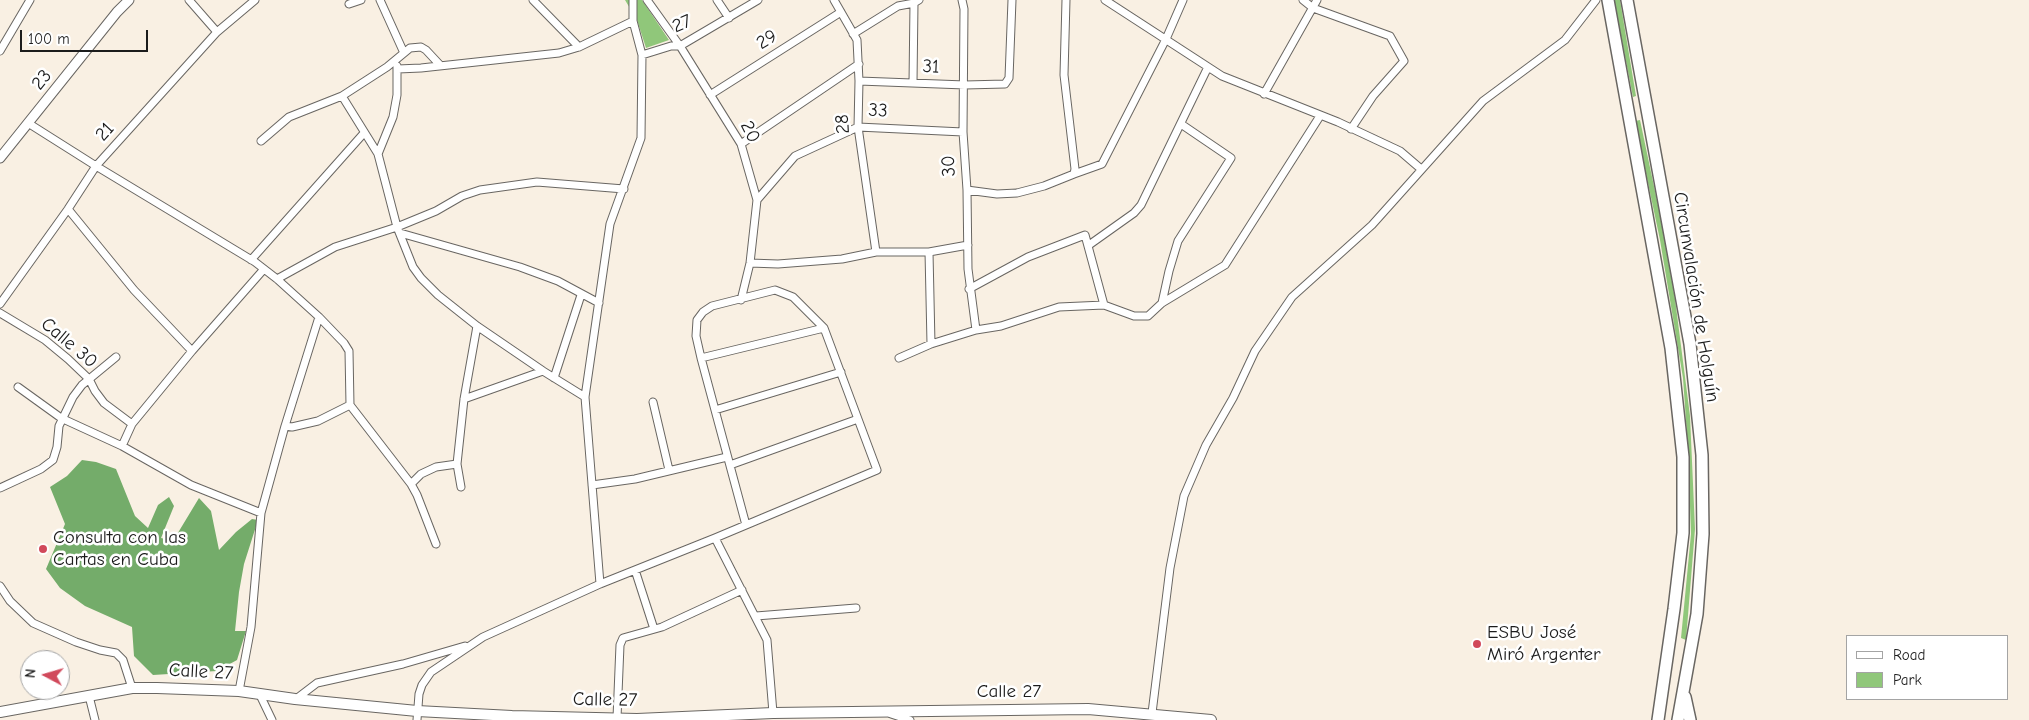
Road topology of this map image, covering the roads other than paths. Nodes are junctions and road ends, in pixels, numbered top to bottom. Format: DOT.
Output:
graph roads {
  1 [pos="30,0"];
  2 [pos="129,0"];
  3 [pos="189,0"];
  4 [pos="255,0"];
  5 [pos="361,0"];
  6 [pos="380,0"];
  7 [pos="533,0"];
  8 [pos="634,0"];
  9 [pos="647,0"];
  10 [pos="717,0"];
  11 [pos="758,0"];
  12 [pos="834,0"];
  13 [pos="962,0"];
  14 [pos="1012,0"];
  15 [pos="1066,0"];
  16 [pos="1105,0"];
  17 [pos="1183,0"];
  18 [pos="1303,0"];
  19 [pos="1317,0"];
  20 [pos="1596,0"];
  21 [pos="1608,0"];
  22 [pos="1626,0"];
  23 [pos="917,2"];
  24 [pos="349,4"];
  25 [pos="1313,8"];
  26 [pos="841,12"];
  27 [pos="729,18"];
  28 [pos="633,21"];
  29 [pos="218,32"];
  30 [pos="854,34"];
  31 [pos="1166,39"];
  32 [pos="680,46"];
  33 [pos="579,47"];
  34 [pos="0,51"];
  35 [pos="404,53"];
  36 [pos="642,55"];
  37 [pos="394,61"];
  38 [pos="859,64"];
  39 [pos="440,65"];
  40 [pos="1208,67"];
  41 [pos="398,69"];
  42 [pos="859,81"];
  43 [pos="913,83"];
  44 [pos="964,85"];
  45 [pos="1264,94"];
  46 [pos="710,95"];
  47 [pos="342,96"];
  48 [pos="1320,116"];
  49 [pos="28,123"];
  50 [pos="1181,124"];
  51 [pos="858,126"];
  52 [pos="1351,128"];
  53 [pos="963,132"];
  54 [pos="364,133"];
  55 [pos="261,141"];
  56 [pos="741,144"];
  57 [pos="378,154"];
  58 [pos="0,158"];
  59 [pos="96,166"];
  60 [pos="1421,168"];
  61 [pos="1074,174"];
  62 [pos="624,189"];
  63 [pos="967,190"];
  64 [pos="757,200"];
  65 [pos="68,209"];
  66 [pos="399,230"];
  67 [pos="968,245"];
  68 [pos="1089,245"];
  69 [pos="876,252"];
  70 [pos="929,252"];
  71 [pos="251,260"];
  72 [pos="750,263"];
  73 [pos="264,269"];
  74 [pos="277,279"];
  75 [pos="969,289"];
  76 [pos="581,295"];
  77 [pos="741,300"];
  78 [pos="599,303"];
  79 [pos="1162,303"];
  80 [pos="0,304"];
  81 [pos="1104,305"];
  82 [pos="0,313"];
  83 [pos="319,317"];
  84 [pos="478,326"];
  85 [pos="824,328"];
  86 [pos="976,330"];
  87 [pos="932,344"];
  88 [pos="192,351"];
  89 [pos="116,357"];
  90 [pos="701,358"];
  91 [pos="899,358"];
  92 [pos="543,371"];
  93 [pos="841,372"];
  94 [pos="554,378"];
  95 [pos="89,379"];
  96 [pos="18,386"];
  97 [pos="585,397"];
  98 [pos="464,399"];
  99 [pos="653,402"];
  100 [pos="350,405"];
  101 [pos="715,410"];
  102 [pos="61,418"];
  103 [pos="858,419"];
  104 [pos="132,424"];
  105 [pos="285,426"];
  106 [pos="122,446"];
  107 [pos="727,456"];
  108 [pos="457,464"];
  109 [pos="730,465"];
  110 [pos="669,470"];
  111 [pos="411,484"];
  112 [pos="592,485"];
  113 [pos="0,488"];
  114 [pos="462,488"];
  115 [pos="261,513"];
  116 [pos="746,525"];
  117 [pos="714,538"];
  118 [pos="436,544"];
  119 [pos="636,570"];
  120 [pos="600,584"];
  121 [pos="0,586"];
  122 [pos="742,590"];
  123 [pos="856,608"];
  124 [pos="756,616"];
  125 [pos="654,629"];
  126 [pos="472,644"];
  127 [pos="132,688"];
  128 [pos="1684,690"];
  129 [pos="239,691"];
  130 [pos="260,694"];
  131 [pos="89,696"];
  132 [pos="1662,696"];
  133 [pos="295,699"];
  134 [pos="882,711"];
  135 [pos="0,712"];
  136 [pos="773,712"];
  137 [pos="1152,713"];
  138 [pos="417,715"];
  139 [pos="919,715"];
  140 [pos="757,717"];
  141 [pos="512,718"];
  142 [pos="617,718"];
  143 [pos="637,719"];
  144 [pos="95,720"];
  145 [pos="272,720"];
  146 [pos="910,720"];
  147 [pos="1211,720"];
  148 [pos="1649,720"];
  149 [pos="1658,720"];
  150 [pos="1678,720"];
  151 [pos="1690,720"];
  1 -- 34 [label="street"];
  2 -- 49 [label="street, 23"];
  3 -- 29 [label="street"];
  4 -- 29 [label="street, 21"];
  5 -- 24 [label="street"];
  6 -- 35 [label="street"];
  7 -- 33 [label="street"];
  8 -- 28 [label="street"];
  9 -- 32 [label="street, 20"];
  10 -- 27 [label="street"];
  11 -- 27 [label="street, 27"];
  12 -- 26 [label="street, 28"];
  13 -- 44 [label="street, 30"];
  14 -- 44 [label="street, 31"];
  15 -- 61 [label="street"];
  16 -- 31 [label="street"];
  17 -- 31 [label="street"];
  18 -- 25 [label="street"];
  19 -- 25 [label="street"];
  20 -- 60 [label="street"];
  21 -- 132 [label="highway, Circunvalación de Holguín"];
  22 -- 128 [label="highway, Circunvalación de Holguín"];
  23 -- 30 [label="street"];
  23 -- 43 [label="street"];
  25 -- 45 [label="street"];
  25 -- 52 [label="street"];
  26 -- 30 [label="street, 28"];
  26 -- 46 [label="street, 29"];
  27 -- 32 [label="street, 27"];
  28 -- 33 [label="street"];
  28 -- 36 [label="street"];
  29 -- 59 [label="street, 21"];
  30 -- 38 [label="street, 28"];
  31 -- 40 [label="street"];
  31 -- 61 [label="street"];
  32 -- 36 [label="street, 27"];
  32 -- 46 [label="street, 20"];
  33 -- 39 [label="street"];
  35 -- 37 [label="street"];
  35 -- 39 [label="street"];
  36 -- 62 [label="street"];
  37 -- 41 [label="street"];
  37 -- 47 [label="street"];
  38 -- 42 [label="street, 28"];
  38 -- 56 [label="street"];
  39 -- 41 [label="street"];
  40 -- 45 [label="street"];
  40 -- 50 [label="street"];
  41 -- 57 [label="street"];
  42 -- 43 [label="street, 31"];
  42 -- 51 [label="street, 28"];
  43 -- 44 [label="street, 31"];
  44 -- 53 [label="street, 30"];
  45 -- 48 [label="street"];
  46 -- 56 [label="street, 20"];
  47 -- 54 [label="street"];
  47 -- 55 [label="street"];
  48 -- 52 [label="street"];
  48 -- 79 [label="street"];
  49 -- 58 [label="street, 23"];
  49 -- 59 [label="street"];
  50 -- 68 [label="street"];
  50 -- 79 [label="street"];
  51 -- 53 [label="street, 33"];
  51 -- 64 [label="street, 33"];
  51 -- 69 [label="street, 28"];
  52 -- 60 [label="street"];
  53 -- 63 [label="street, 30"];
  54 -- 57 [label="street"];
  54 -- 71 [label="street"];
  56 -- 64 [label="street, 20"];
  57 -- 66 [label="street"];
  59 -- 65 [label="street, 21"];
  59 -- 71 [label="street"];
  60 -- 137 [label="street"];
  61 -- 63 [label="street"];
  62 -- 66 [label="street"];
  62 -- 78 [label="street"];
  63 -- 67 [label="street, 30"];
  64 -- 72 [label="street, 20"];
  65 -- 80 [label="street, 21"];
  65 -- 88 [label="street"];
  66 -- 74 [label="street"];
  66 -- 76 [label="street"];
  66 -- 84 [label="street"];
  67 -- 70 [label="street"];
  67 -- 75 [label="street, 30"];
  68 -- 75 [label="street"];
  68 -- 81 [label="street"];
  69 -- 70 [label="street"];
  69 -- 72 [label="street"];
  70 -- 87 [label="street"];
  71 -- 73 [label="street"];
  72 -- 77 [label="street, 20"];
  73 -- 74 [label="street"];
  73 -- 88 [label="street"];
  74 -- 83 [label="street"];
  75 -- 86 [label="street, 30"];
  76 -- 78 [label="street"];
  76 -- 94 [label="street"];
  77 -- 85 [label="street"];
  77 -- 90 [label="street"];
  78 -- 97 [label="street"];
  79 -- 81 [label="street"];
  81 -- 86 [label="street"];
  82 -- 95 [label="street, Calle 30"];
  83 -- 100 [label="street"];
  83 -- 105 [label="street"];
  84 -- 92 [label="street"];
  84 -- 98 [label="street"];
  85 -- 90 [label="street"];
  85 -- 93 [label="street"];
  86 -- 87 [label="street"];
  87 -- 91 [label="street"];
  88 -- 104 [label="street"];
  89 -- 95 [label="street"];
  90 -- 101 [label="street"];
  92 -- 94 [label="street"];
  92 -- 98 [label="street"];
  93 -- 101 [label="street"];
  93 -- 103 [label="street"];
  94 -- 97 [label="street"];
  95 -- 102 [label="street"];
  95 -- 104 [label="street, Calle 30"];
  96 -- 102 [label="street"];
  97 -- 112 [label="street"];
  98 -- 108 [label="street"];
  99 -- 110 [label="street"];
  100 -- 105 [label="street"];
  100 -- 111 [label="street"];
  101 -- 107 [label="street"];
  102 -- 106 [label="street"];
  102 -- 113 [label="street"];
  103 -- 109 [label="street"];
  103 -- 116 [label="street"];
  104 -- 106 [label="street"];
  105 -- 115 [label="street"];
  106 -- 115 [label="street"];
  107 -- 109 [label="street"];
  107 -- 110 [label="street"];
  108 -- 111 [label="street"];
  108 -- 114 [label="street"];
  109 -- 116 [label="street"];
  110 -- 112 [label="street"];
  111 -- 118 [label="street"];
  112 -- 120 [label="street"];
  115 -- 129 [label="street"];
  116 -- 117 [label="street"];
  117 -- 119 [label="street"];
  117 -- 122 [label="street"];
  119 -- 120 [label="street"];
  119 -- 125 [label="street"];
  120 -- 126 [label="street"];
  121 -- 127 [label="street"];
  122 -- 124 [label="street"];
  122 -- 125 [label="street"];
  123 -- 124 [label="street"];
  124 -- 136 [label="street"];
  125 -- 142 [label="street"];
  126 -- 133 [label="street"];
  126 -- 138 [label="street"];
  127 -- 129 [label="main road, Calle 27"];
  127 -- 131 [label="main road, Calle 27"];
  128 -- 150 [label="highway, Circunvalación de Holguín"];
  128 -- 151 [label="highway"];
  129 -- 130 [label="main road, Calle 27"];
  130 -- 133 [label="main road, Calle 27"];
  130 -- 145 [label="street"];
  131 -- 135 [label="main road, Calle 27"];
  131 -- 144 [label="street"];
  132 -- 148 [label="highway"];
  132 -- 149 [label="highway, Circunvalación de Holguín"];
  133 -- 138 [label="main road, Calle 27"];
  134 -- 136 [label="main road, Calle 27"];
  134 -- 139 [label="main road, Calle 27"];
  134 -- 146 [label="street"];
  136 -- 140 [label="main road, Calle 27"];
  137 -- 139 [label="main road, Calle 27"];
  137 -- 147 [label="main road, Calle 27"];
  138 -- 141 [label="main road, Calle 27"];
  140 -- 143 [label="main road, Calle 27"];
  141 -- 142 [label="main road, Calle 27"];
  142 -- 143 [label="main road, Calle 27"];
}
